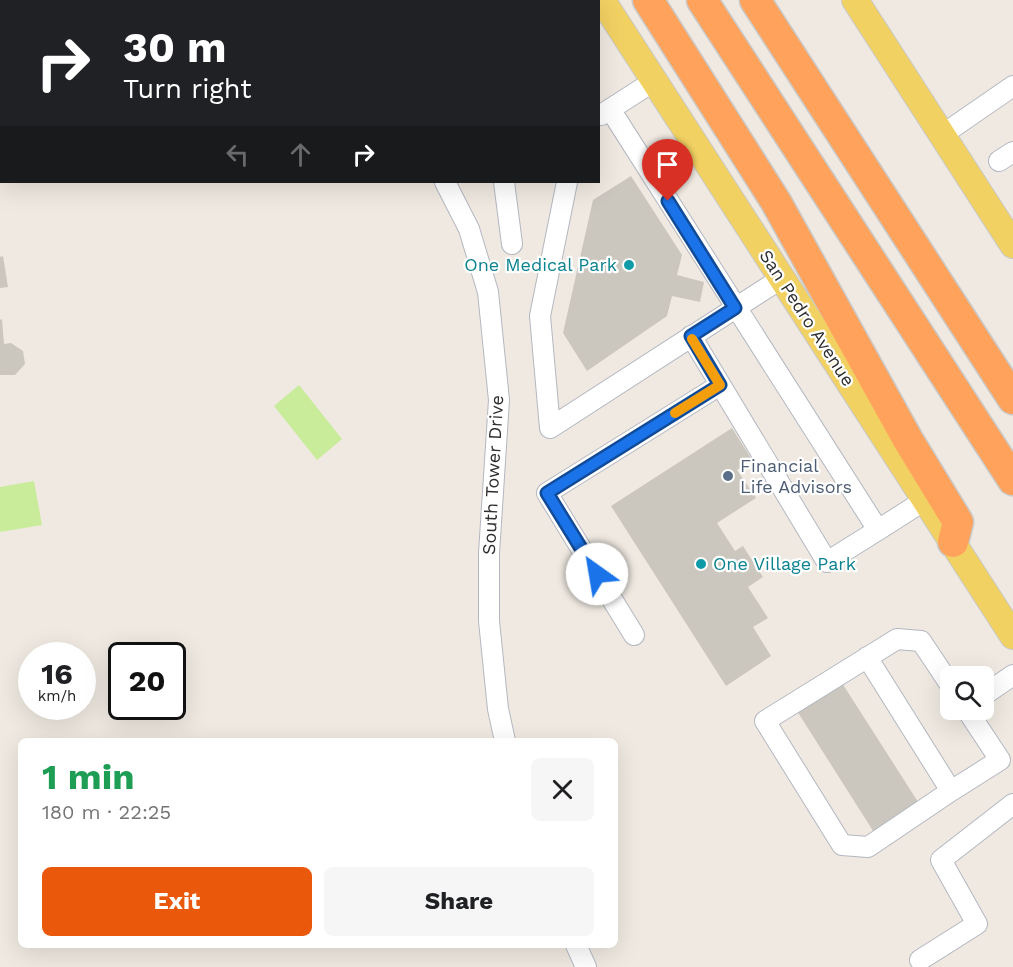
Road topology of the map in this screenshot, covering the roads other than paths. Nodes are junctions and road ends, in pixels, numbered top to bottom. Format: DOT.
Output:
graph roads {
  1 [pos="602,0"];
  2 [pos="648,0"];
  3 [pos="702,0"];
  4 [pos="855,0"];
  5 [pos="757,3"];
  6 [pos="654,81"];
  7 [pos="1013,86"];
  8 [pos="604,113"];
  9 [pos="942,135"];
  10 [pos="446,183"];
  11 [pos="504,183"];
  12 [pos="567,183"];
  13 [pos="512,244"];
  14 [pos="1013,245"];
  15 [pos="782,278"];
  16 [pos="735,308"];
  17 [pos="691,336"];
  18 [pos="720,385"];
  19 [pos="1013,399"];
  20 [pos="1013,480"];
  21 [pos="925,500"];
  22 [pos="878,530"];
  23 [pos="953,542"];
  24 [pos="634,634"];
  25 [pos="1013,636"];
  26 [pos="867,657"];
  27 [pos="940,670"];
  28 [pos="1013,675"];
  29 [pos="994,688"];
  30 [pos="974,720"];
  31 [pos="504,738"];
  32 [pos="951,791"];
  33 [pos="1013,804"];
  34 [pos="577,948"];
  35 [pos="920,960"];
  36 [pos="586,967"];
  1 -- 6 [label="main road, San Pedro Avenue"];
  2 -- 23 [label="highway"];
  3 -- 20 [label="highway"];
  4 -- 9 [label="main road"];
  5 -- 19 [label="highway"];
  6 -- 8 [label="street"];
  6 -- 15 [label="main road, San Pedro Avenue"];
  7 -- 9 [label="street"];
  8 -- 16 [label="street"];
  9 -- 14 [label="main road"];
  10 -- 31 [label="street, South Tower Drive"];
  11 -- 13 [label="street"];
  12 -- 17 [label="street"];
  15 -- 16 [label="street"];
  15 -- 21 [label="main road, San Pedro Avenue"];
  16 -- 17 [label="street"];
  16 -- 22 [label="street"];
  17 -- 18 [label="street"];
  18 -- 22 [label="street"];
  18 -- 24 [label="street"];
  21 -- 22 [label="street"];
  21 -- 23 [label="main road, San Pedro Avenue"];
  23 -- 25 [label="main road, San Pedro Avenue"];
  26 -- 27 [label="street"];
  26 -- 32 [label="street"];
  26 -- 32 [label="street"];
  28 -- 29 [label="street"];
  30 -- 32 [label="street"];
  33 -- 35 [label="street"];
  34 -- 36 [label="street"];
}
